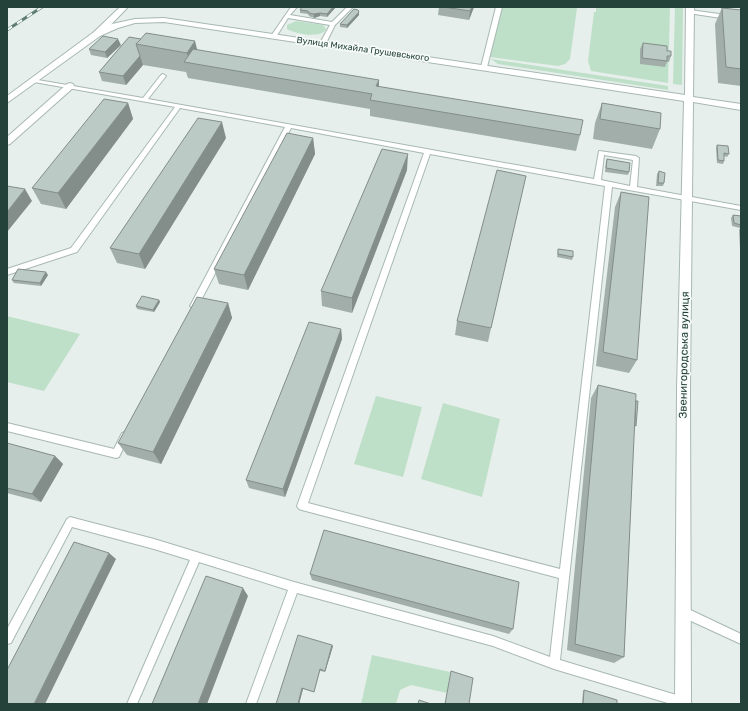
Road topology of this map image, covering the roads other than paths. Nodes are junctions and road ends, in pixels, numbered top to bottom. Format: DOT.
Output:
graph roads {
  1 [pos="124,7"];
  2 [pos="294,7"];
  3 [pos="350,7"];
  4 [pos="499,7"];
  5 [pos="690,9"];
  6 [pos="287,16"];
  7 [pos="741,19"];
  8 [pos="333,24"];
  9 [pos="97,34"];
  10 [pos="274,36"];
  11 [pos="323,43"];
  12 [pos="484,67"];
  13 [pos="163,76"];
  14 [pos="34,80"];
  15 [pos="70,86"];
  16 [pos="690,99"];
  17 [pos="7,100"];
  18 [pos="144,100"];
  19 [pos="179,106"];
  20 [pos="741,107"];
  21 [pos="289,126"];
  22 [pos="7,142"];
  23 [pos="428,151"];
  24 [pos="597,182"];
  25 [pos="609,184"];
  26 [pos="633,189"];
  27 [pos="686,198"];
  28 [pos="741,208"];
  29 [pos="7,272"];
  30 [pos="189,315"];
  31 [pos="7,427"];
  32 [pos="128,430"];
  33 [pos="196,558"];
  34 [pos="565,575"];
  35 [pos="294,587"];
  36 [pos="682,611"];
  37 [pos="7,639"];
  38 [pos="741,640"];
  39 [pos="554,664"];
  40 [pos="683,703"];
  41 [pos="132,704"];
  42 [pos="251,704"];
  1 -- 9 [label="street"];
  2 -- 6 [label="lane"];
  3 -- 8 [label="lane"];
  4 -- 12 [label="lane"];
  5 -- 7 [label="lane"];
  5 -- 16 [label="street, Звенигородська вулиця"];
  6 -- 8 [label="lane"];
  6 -- 10 [label="lane"];
  8 -- 11 [label="lane"];
  9 -- 10 [label="street, Вулиця Михайла Грушевського"];
  9 -- 14 [label="street, Вулиця Михайла Грушевського"];
  10 -- 11 [label="street, Вулиця Михайла Грушевського"];
  11 -- 12 [label="street, Вулиця Михайла Грушевського"];
  12 -- 16 [label="street, Вулиця Михайла Грушевського"];
  13 -- 18 [label="lane"];
  14 -- 15 [label="lane"];
  14 -- 17 [label="street, Вулиця Михайла Грушевського"];
  15 -- 18 [label="lane"];
  15 -- 22 [label="street"];
  16 -- 20 [label="street, Вулиця Михайла Грушевського"];
  16 -- 27 [label="street, Звенигородська вулиця"];
  18 -- 19 [label="lane"];
  19 -- 21 [label="lane"];
  19 -- 29 [label="lane"];
  21 -- 23 [label="lane"];
  21 -- 30 [label="lane"];
  23 -- 24 [label="lane"];
  23 -- 34 [label="lane"];
  24 -- 25 [label="lane"];
  24 -- 26 [label="lane"];
  25 -- 26 [label="lane"];
  25 -- 34 [label="lane"];
  26 -- 27 [label="lane"];
  27 -- 28 [label="lane"];
  27 -- 36 [label="street, Звенигородська вулиця"];
  31 -- 32 [label="lane"];
  33 -- 35 [label="lane"];
  33 -- 37 [label="lane"];
  33 -- 41 [label="lane"];
  34 -- 39 [label="lane"];
  35 -- 39 [label="lane"];
  35 -- 42 [label="lane"];
  36 -- 38 [label="lane"];
  36 -- 40 [label="street, Звенигородська вулиця"];
  39 -- 40 [label="lane"];
}
